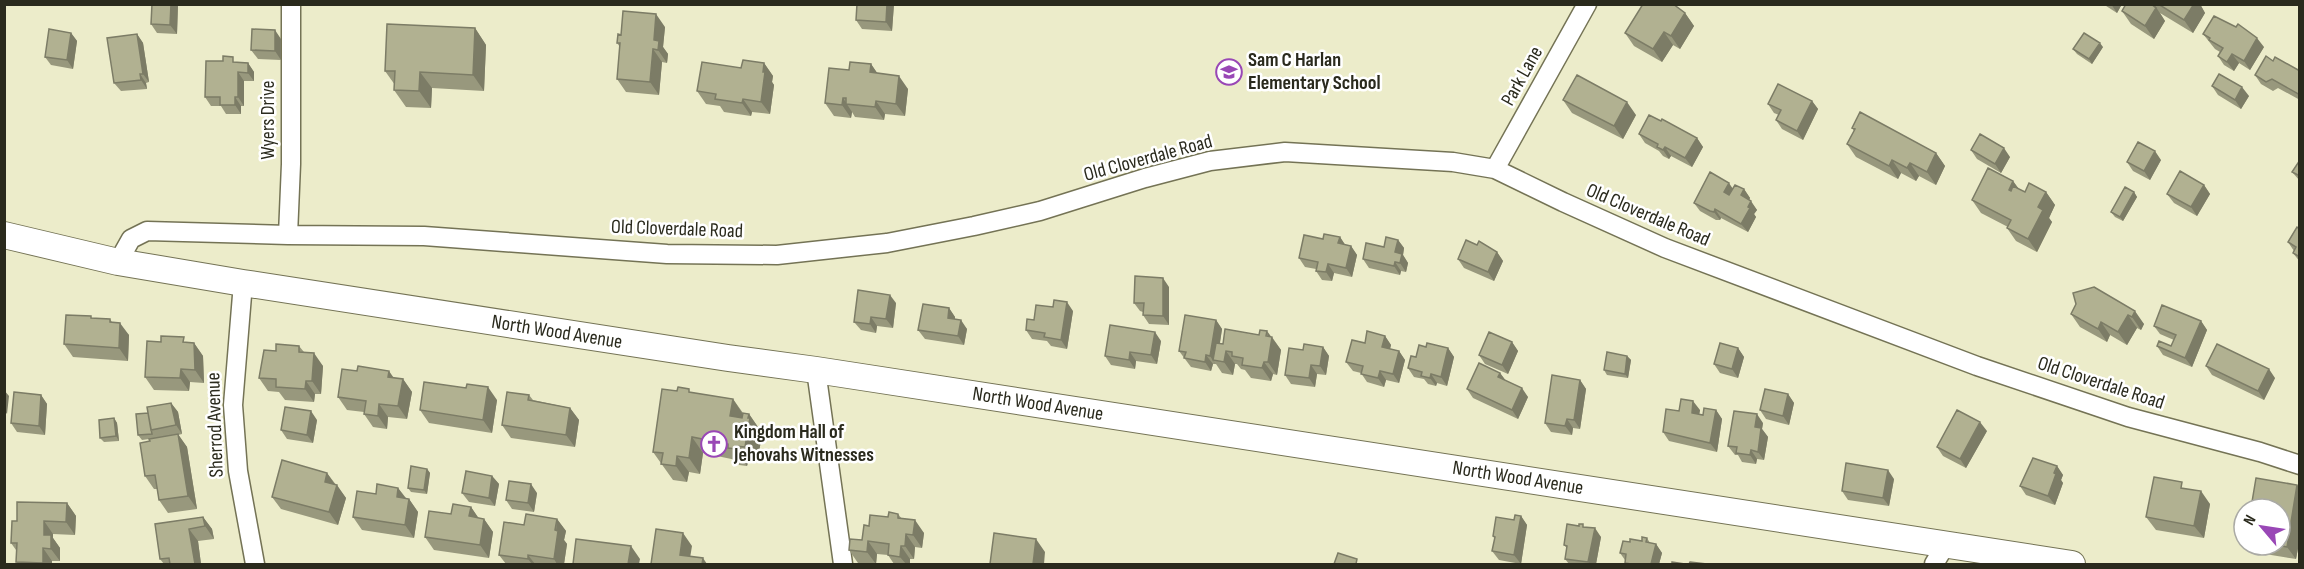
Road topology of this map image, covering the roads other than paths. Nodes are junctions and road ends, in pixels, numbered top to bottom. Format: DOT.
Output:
graph roads {
  1 [pos="291,4"];
  2 [pos="1587,4"];
  3 [pos="1496,169"];
  4 [pos="4,235"];
  5 [pos="288,236"];
  6 [pos="118,262"];
  7 [pos="243,284"];
  8 [pos="816,370"];
  9 [pos="2300,465"];
  10 [pos="1940,554"];
  11 [pos="255,564"];
  12 [pos="843,564"];
  13 [pos="2072,564"];
  1 -- 5 [label="street, Wyers Drive"];
  2 -- 3 [label="street, Park Lane"];
  3 -- 5 [label="street, Old Cloverdale Road"];
  3 -- 9 [label="street, Old Cloverdale Road"];
  4 -- 6 [label="main road, North Wood Avenue"];
  5 -- 6 [label="street, Old Cloverdale Road"];
  6 -- 7 [label="main road, North Wood Avenue"];
  7 -- 8 [label="main road, North Wood Avenue"];
  7 -- 11 [label="street, Sherrod Avenue"];
  8 -- 10 [label="main road, North Wood Avenue"];
  8 -- 12 [label="street"];
  10 -- 13 [label="main road, North Wood Avenue"];
}
